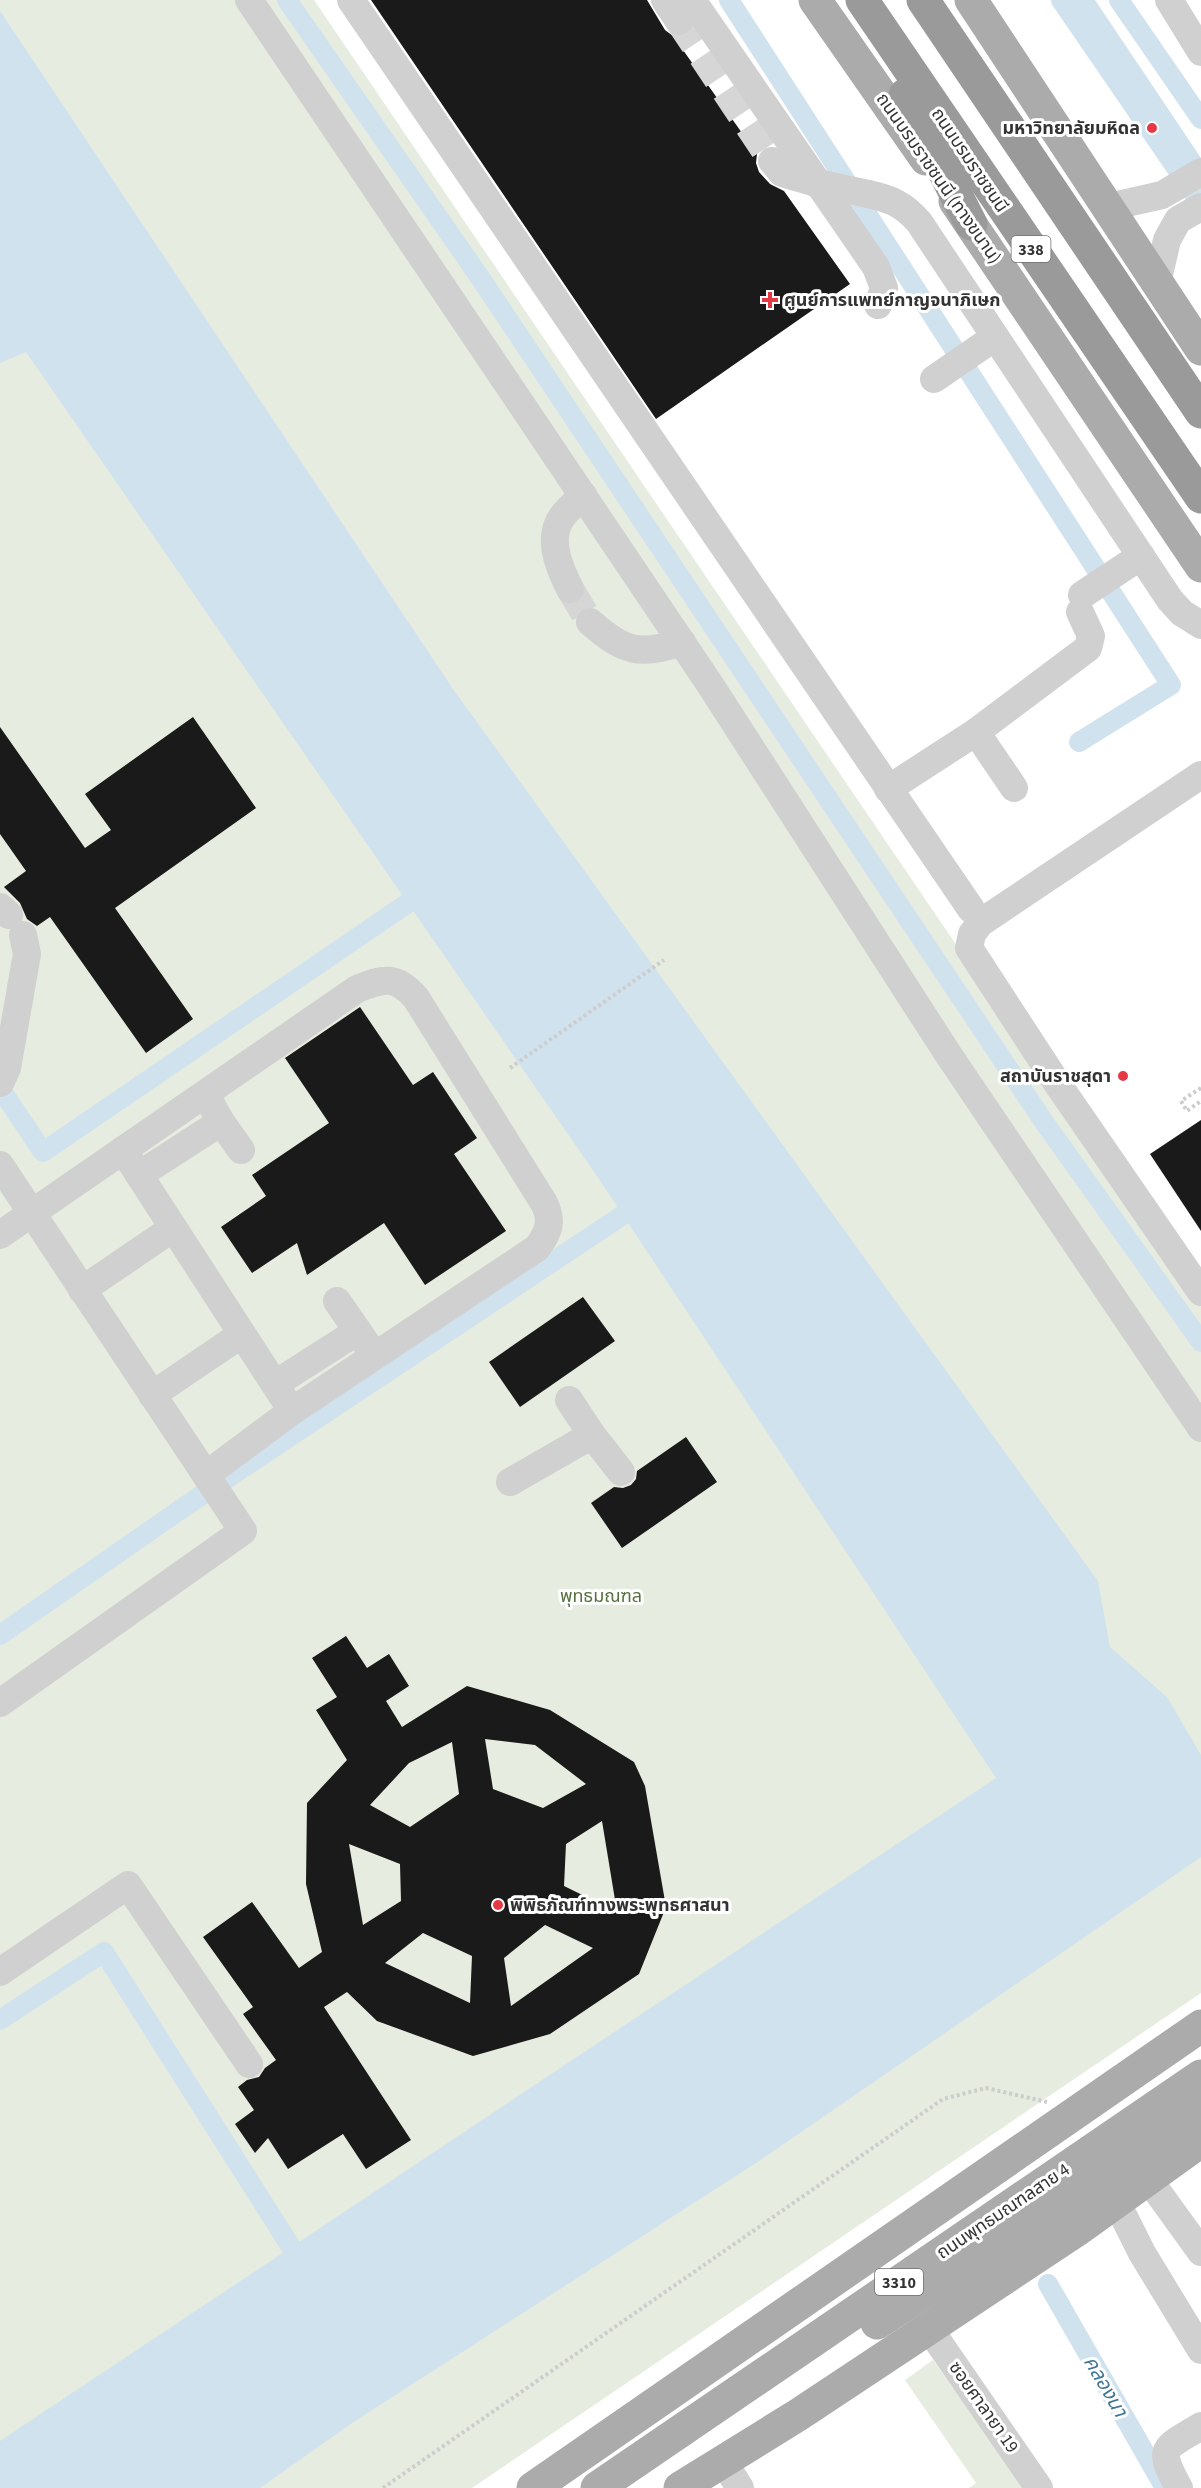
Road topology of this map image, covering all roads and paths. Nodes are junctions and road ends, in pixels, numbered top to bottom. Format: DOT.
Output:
graph roads {
  1 [pos="249,0"];
  2 [pos="351,0"];
  3 [pos="815,0"];
  4 [pos="850,0"];
  5 [pos="862,0"];
  6 [pos="923,0"];
  7 [pos="971,0"];
  8 [pos="1169,0"];
  9 [pos="678,7"];
  10 [pos="1201,52"];
  11 [pos="772,161"];
  12 [pos="1201,172"];
  13 [pos="1109,207"];
  14 [pos="1189,213"];
  15 [pos="971,224"];
  16 [pos="1157,283"];
  17 [pos="878,305"];
  18 [pos="986,343"];
  19 [pos="1201,349"];
  20 [pos="939,375"];
  21 [pos="1201,412"];
  22 [pos="583,495"];
  23 [pos="1201,497"];
  24 [pos="1129,564"];
  25 [pos="1201,566"];
  26 [pos="570,590"];
  27 [pos="590,622"];
  28 [pos="1201,625"];
  29 [pos="682,642"];
  30 [pos="976,732"];
  31 [pos="1201,775"];
  32 [pos="1014,788"];
  33 [pos="888,789"];
  34 [pos="975,916"];
  35 [pos="11,919"];
  36 [pos="664,960"];
  37 [pos="510,1068"];
  38 [pos="0,1082"];
  39 [pos="1201,1088"];
  40 [pos="206,1095"];
  41 [pos="1201,1101"];
  42 [pos="221,1122"];
  43 [pos="123,1150"];
  44 [pos="241,1150"];
  45 [pos="0,1165"];
  46 [pos="139,1175"];
  47 [pos="32,1214"];
  48 [pos="173,1228"];
  49 [pos="0,1235"];
  50 [pos="82,1290"];
  51 [pos="1201,1292"];
  52 [pos="337,1301"];
  53 [pos="358,1332"];
  54 [pos="242,1334"];
  55 [pos="374,1357"];
  56 [pos="275,1384"];
  57 [pos="152,1395"];
  58 [pos="569,1400"];
  59 [pos="292,1411"];
  60 [pos="1201,1428"];
  61 [pos="592,1435"];
  62 [pos="621,1472"];
  63 [pos="206,1475"];
  64 [pos="510,1482"];
  65 [pos="0,1703"];
  66 [pos="0,1972"];
  67 [pos="1201,2026"];
  68 [pos="249,2064"];
  69 [pos="1201,2076"];
  70 [pos="1077,2111"];
  71 [pos="1201,2112"];
  72 [pos="1201,2141"];
  73 [pos="1201,2167"];
  74 [pos="1157,2191"];
  75 [pos="1122,2213"];
  76 [pos="1077,2230"];
  77 [pos="1201,2252"];
  78 [pos="928,2327"];
  79 [pos="1201,2350"];
  80 [pos="1201,2426"];
  81 [pos="732,2475"];
  82 [pos="383,2488"];
  83 [pos="533,2488"];
  84 [pos="597,2488"];
  85 [pos="611,2488"];
  86 [pos="680,2488"];
  87 [pos="1039,2488"];
  88 [pos="1179,2488"];
  1 -- 22 [label="street"];
  2 -- 33 [label="street"];
  3 -- 15 [label="main road, ถนนบรมราชชนนี (ทางขนาน) / 338"];
  4 -- 15 [label="highway"];
  5 -- 23 [label="highway, ถนนบรมราชชนนี / 338"];
  6 -- 21 [label="highway, 338"];
  7 -- 13 [label="main road"];
  8 -- 10 [label="street"];
  9 -- 17 [label="street"];
  11 -- 18 [label="street, bridge"];
  12 -- 13 [label="street"];
  13 -- 16 [label="main road"];
  14 -- 16 [label="street"];
  15 -- 25 [label="main road, ถนนบรมราชชนนี (ทางขนาน) / 338"];
  16 -- 19 [label="main road"];
  18 -- 20 [label="street"];
  18 -- 24 [label="street"];
  22 -- 26 [label="street"];
  22 -- 29 [label="street"];
  24 -- 28 [label="street"];
  24 -- 30 [label="street"];
  27 -- 29 [label="street"];
  29 -- 60 [label="street"];
  30 -- 32 [label="street"];
  30 -- 33 [label="street"];
  31 -- 34 [label="street"];
  33 -- 34 [label="street"];
  34 -- 51 [label="street"];
  35 -- 38 [label="street"];
  36 -- 37 [label="path"];
  39 -- 41 [label="path"];
  40 -- 42 [label="street"];
  40 -- 43 [label="street"];
  40 -- 55 [label="street"];
  42 -- 44 [label="street"];
  42 -- 46 [label="street"];
  43 -- 46 [label="street"];
  43 -- 47 [label="street"];
  45 -- 47 [label="street"];
  46 -- 48 [label="street"];
  47 -- 49 [label="street"];
  47 -- 50 [label="street"];
  48 -- 50 [label="street"];
  48 -- 54 [label="street"];
  50 -- 57 [label="street"];
  52 -- 53 [label="street"];
  53 -- 55 [label="street"];
  53 -- 56 [label="street"];
  54 -- 56 [label="street"];
  54 -- 57 [label="street"];
  55 -- 59 [label="street"];
  56 -- 59 [label="street"];
  57 -- 63 [label="street"];
  58 -- 61 [label="street"];
  59 -- 63 [label="street"];
  61 -- 62 [label="street"];
  61 -- 64 [label="street"];
  63 -- 65 [label="street"];
  66 -- 68 [label="street"];
  67 -- 70 [label="main road"];
  69 -- 84 [label="main road, ถนนพุทธมณฑลสาย 4 / 3310"];
  70 -- 82 [label="path"];
  70 -- 83 [label="main road"];
  71 -- 85 [label="main road"];
  72 -- 76 [label="main road"];
  73 -- 74 [label="main road"];
  74 -- 75 [label="main road"];
  74 -- 77 [label="street"];
  75 -- 76 [label="main road"];
  75 -- 79 [label="street"];
  76 -- 78 [label="main road"];
  78 -- 81 [label="main road"];
  78 -- 87 [label="street, ซอยศาลายา 19"];
  80 -- 88 [label="street"];
  81 -- 86 [label="main road"];
}
